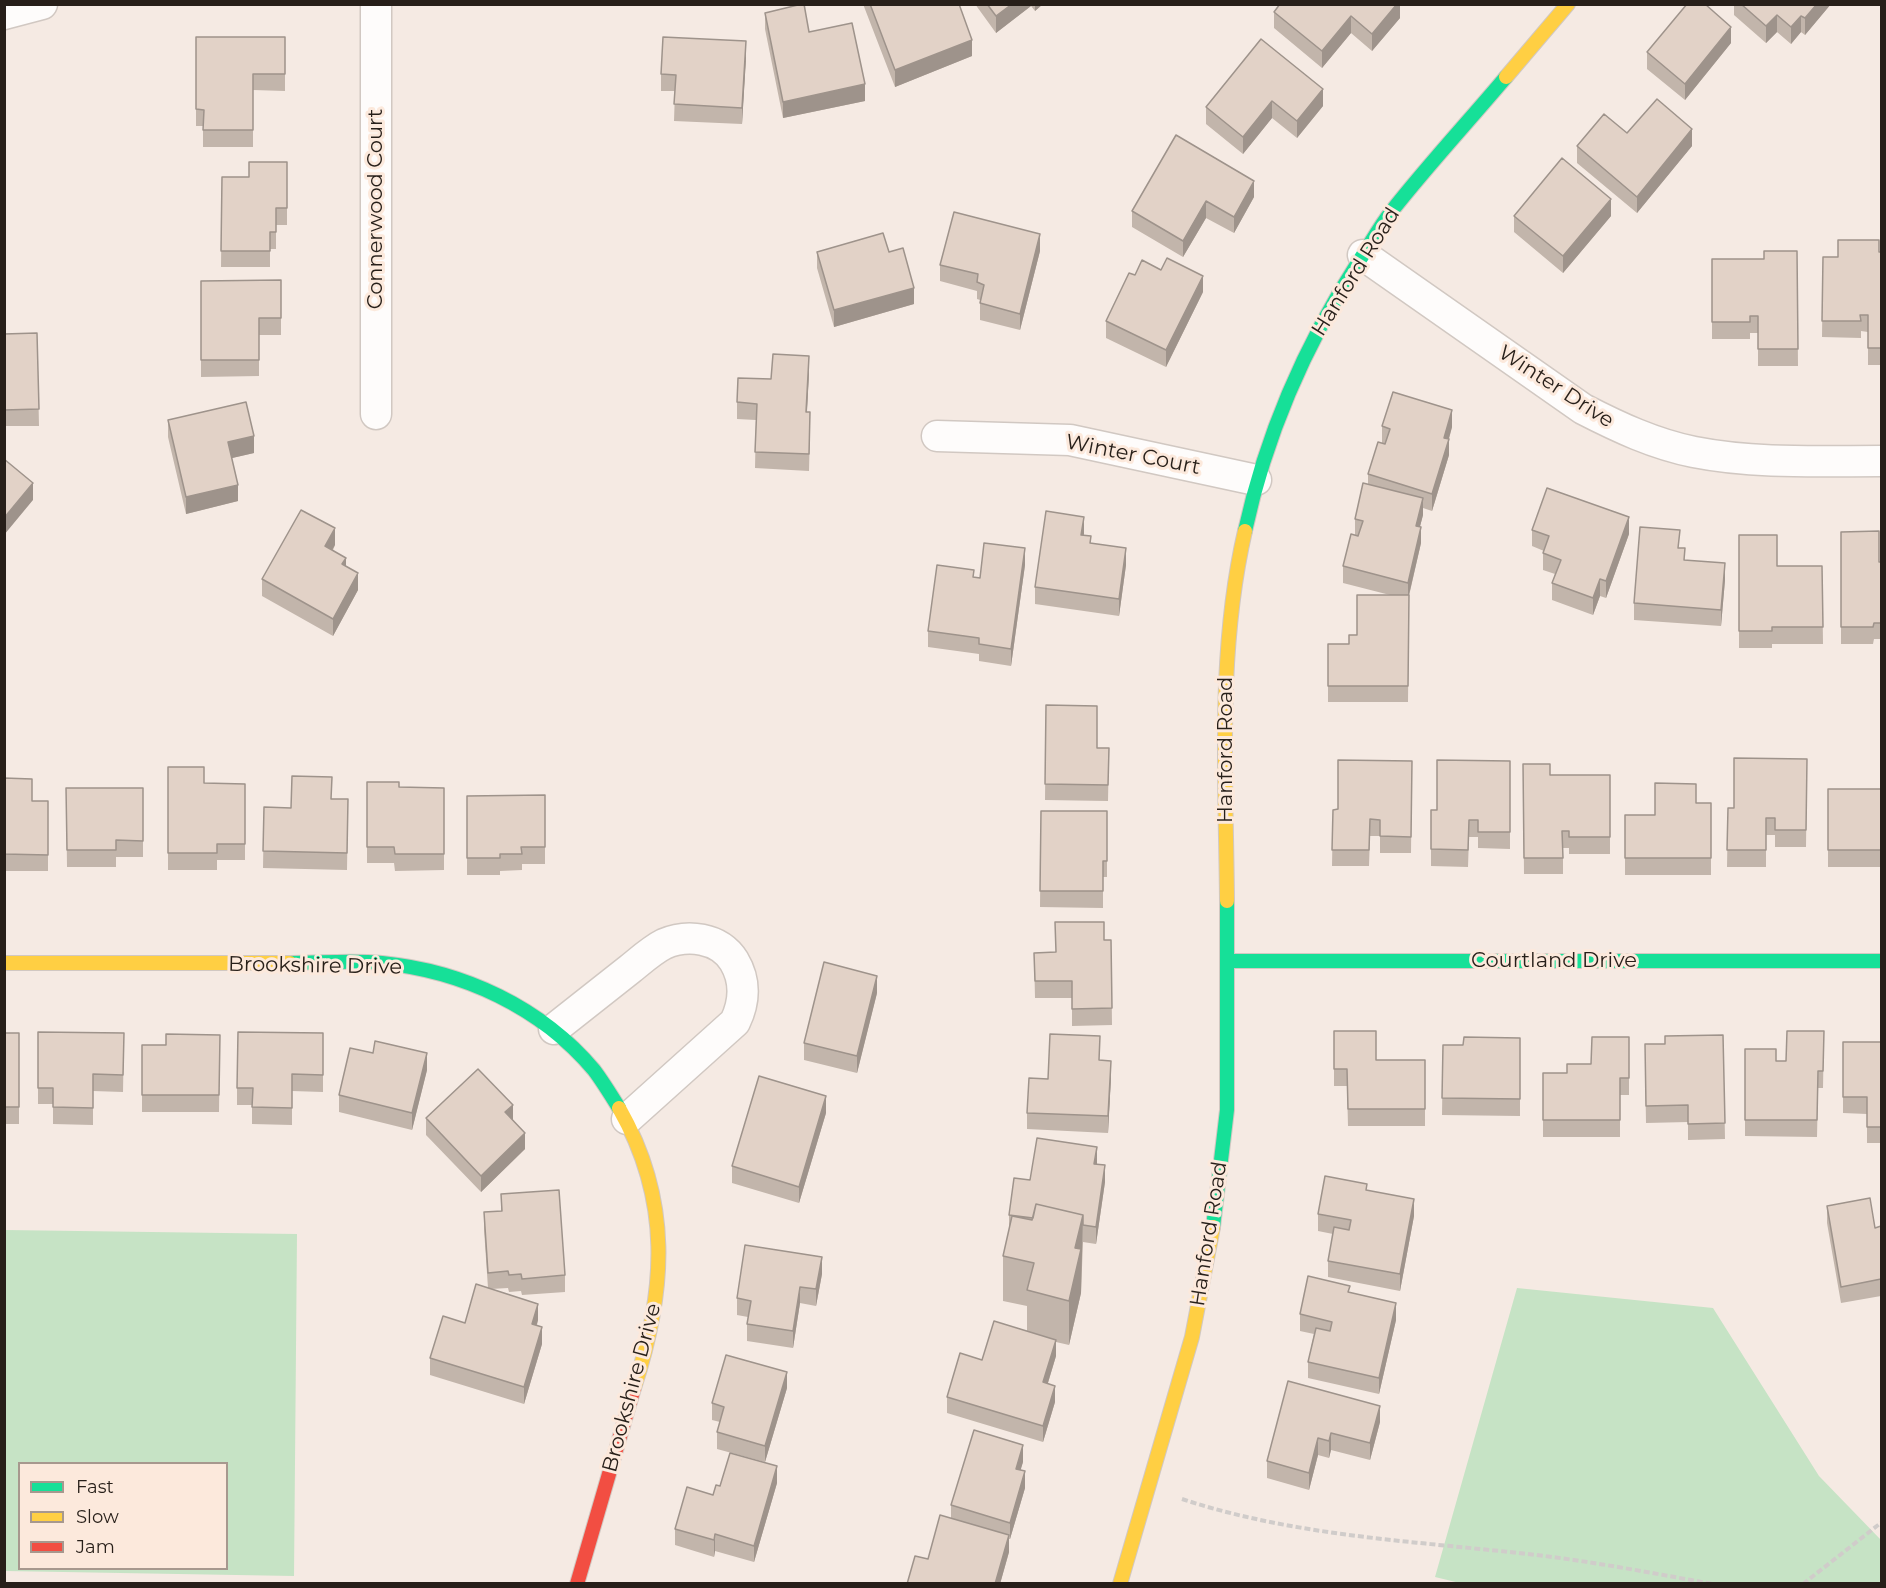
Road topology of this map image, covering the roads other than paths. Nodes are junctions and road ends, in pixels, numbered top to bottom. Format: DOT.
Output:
graph roads {
  1 [pos="42,4"];
  2 [pos="376,4"];
  3 [pos="1568,4"];
  4 [pos="4,14"];
  5 [pos="1364,255"];
  6 [pos="375,414"];
  7 [pos="937,436"];
  8 [pos="1881,461"];
  9 [pos="1256,480"];
  10 [pos="1881,960"];
  11 [pos="1227,961"];
  12 [pos="4,963"];
  13 [pos="554,1029"];
  14 [pos="627,1119"];
  15 [pos="577,1584"];
  16 [pos="1120,1584"];
  1 -- 4 [label="street"];
  2 -- 6 [label="street, Connerwood Court"];
  3 -- 5 [label="street, Hanford Road"];
  5 -- 8 [label="street, Winter Drive"];
  5 -- 9 [label="street, Hanford Road"];
  7 -- 9 [label="street, Winter Court"];
  9 -- 11 [label="street, Hanford Road"];
  10 -- 11 [label="street, Courtland Drive"];
  11 -- 16 [label="street, Hanford Road"];
  12 -- 13 [label="street, Brookshire Drive"];
  13 -- 14 [label="street, Brookshire Drive"];
  13 -- 14 [label="street"];
  14 -- 15 [label="street, Brookshire Drive"];
}
